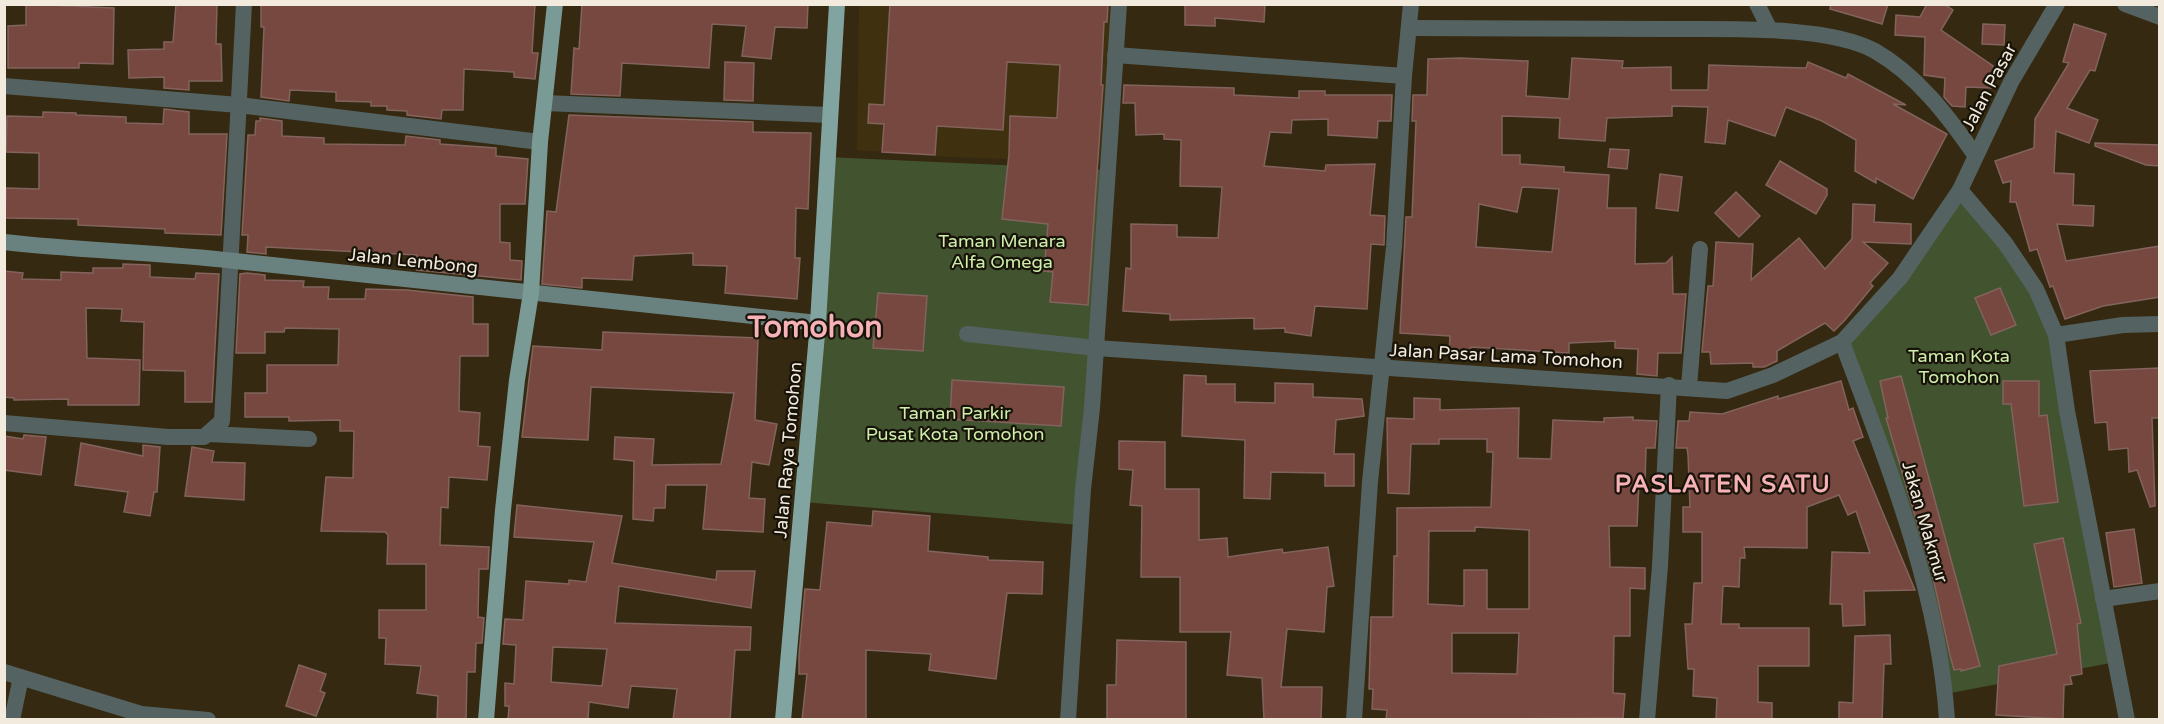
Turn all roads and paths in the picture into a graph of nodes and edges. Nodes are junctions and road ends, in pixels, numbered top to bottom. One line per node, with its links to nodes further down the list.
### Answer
1 (244, 4): 16 (street)
2 (555, 4): 15 (main road)
3 (837, 4): 17 (highway, Jalan Raya Tomohon)
4 (1119, 4): 12 (street)
5 (1411, 4): 10 (street)
6 (1757, 4): 11 (street)
7 (2057, 4): 19 (street, Jalan Pasar)
8 (2125, 4): 9 (street)
9 (2160, 17)
10 (1409, 28): 11 (street); 13 (street)
11 (1770, 30): 19 (street)
12 (1115, 55): 13 (street); 30 (street)
13 (1404, 76): 31 (street)
14 (4, 86): 16 (street)
15 (545, 103): 17 (street); 18 (main road)
16 (239, 105): 18 (street); 23 (street)
17 (829, 115): 25 (highway, Jalan Raya Tomohon)
18 (540, 142): 24 (main road)
19 (1975, 155): 20 (street, Jalan Pasar)
20 (1960, 190): 28 (street); 29 (street, Jalan Pasar Lama Tomohon)
21 (4, 242): 23 (main road, Jalan Lembong)
22 (1700, 249): 33 (street)
23 (233, 260): 24 (main road, Jalan Lembong); 35 (street)
24 (531, 293): 25 (main road, Jalan Lembong); 44 (main road)
25 (818, 323): 45 (highway, Jalan Raya Tomohon)
26 (2160, 324): 28 (street)
27 (967, 334): 30 (street, Jalan Pasar Lama Tomohon)
28 (2056, 335): 38 (street)
29 (1842, 342): 33 (street, Jalan Pasar Lama Tomohon); 49 (street, Jakan Makmur)
30 (1096, 348): 31 (street, Jalan Pasar Lama Tomohon); 46 (street)
31 (1382, 368): 32 (street, Jalan Pasar Lama Tomohon); 47 (street)
32 (1669, 385): 33 (street, Jalan Pasar Lama Tomohon); 48 (street)
33 (1689, 387)
34 (4, 423): 35 (street)
35 (209, 434): 36 (street)
36 (309, 439)
37 (2160, 591): 38 (street)
38 (2103, 599): 50 (street)
39 (4, 672): 40 (street)
40 (21, 677): 41 (street); 42 (street)
41 (140, 717): 43 (street)
42 (12, 720)
43 (208, 720)
44 (486, 720)
45 (783, 720)
46 (1068, 720)
47 (1354, 720)
48 (1647, 720)
49 (1947, 720)
50 (2127, 720)

